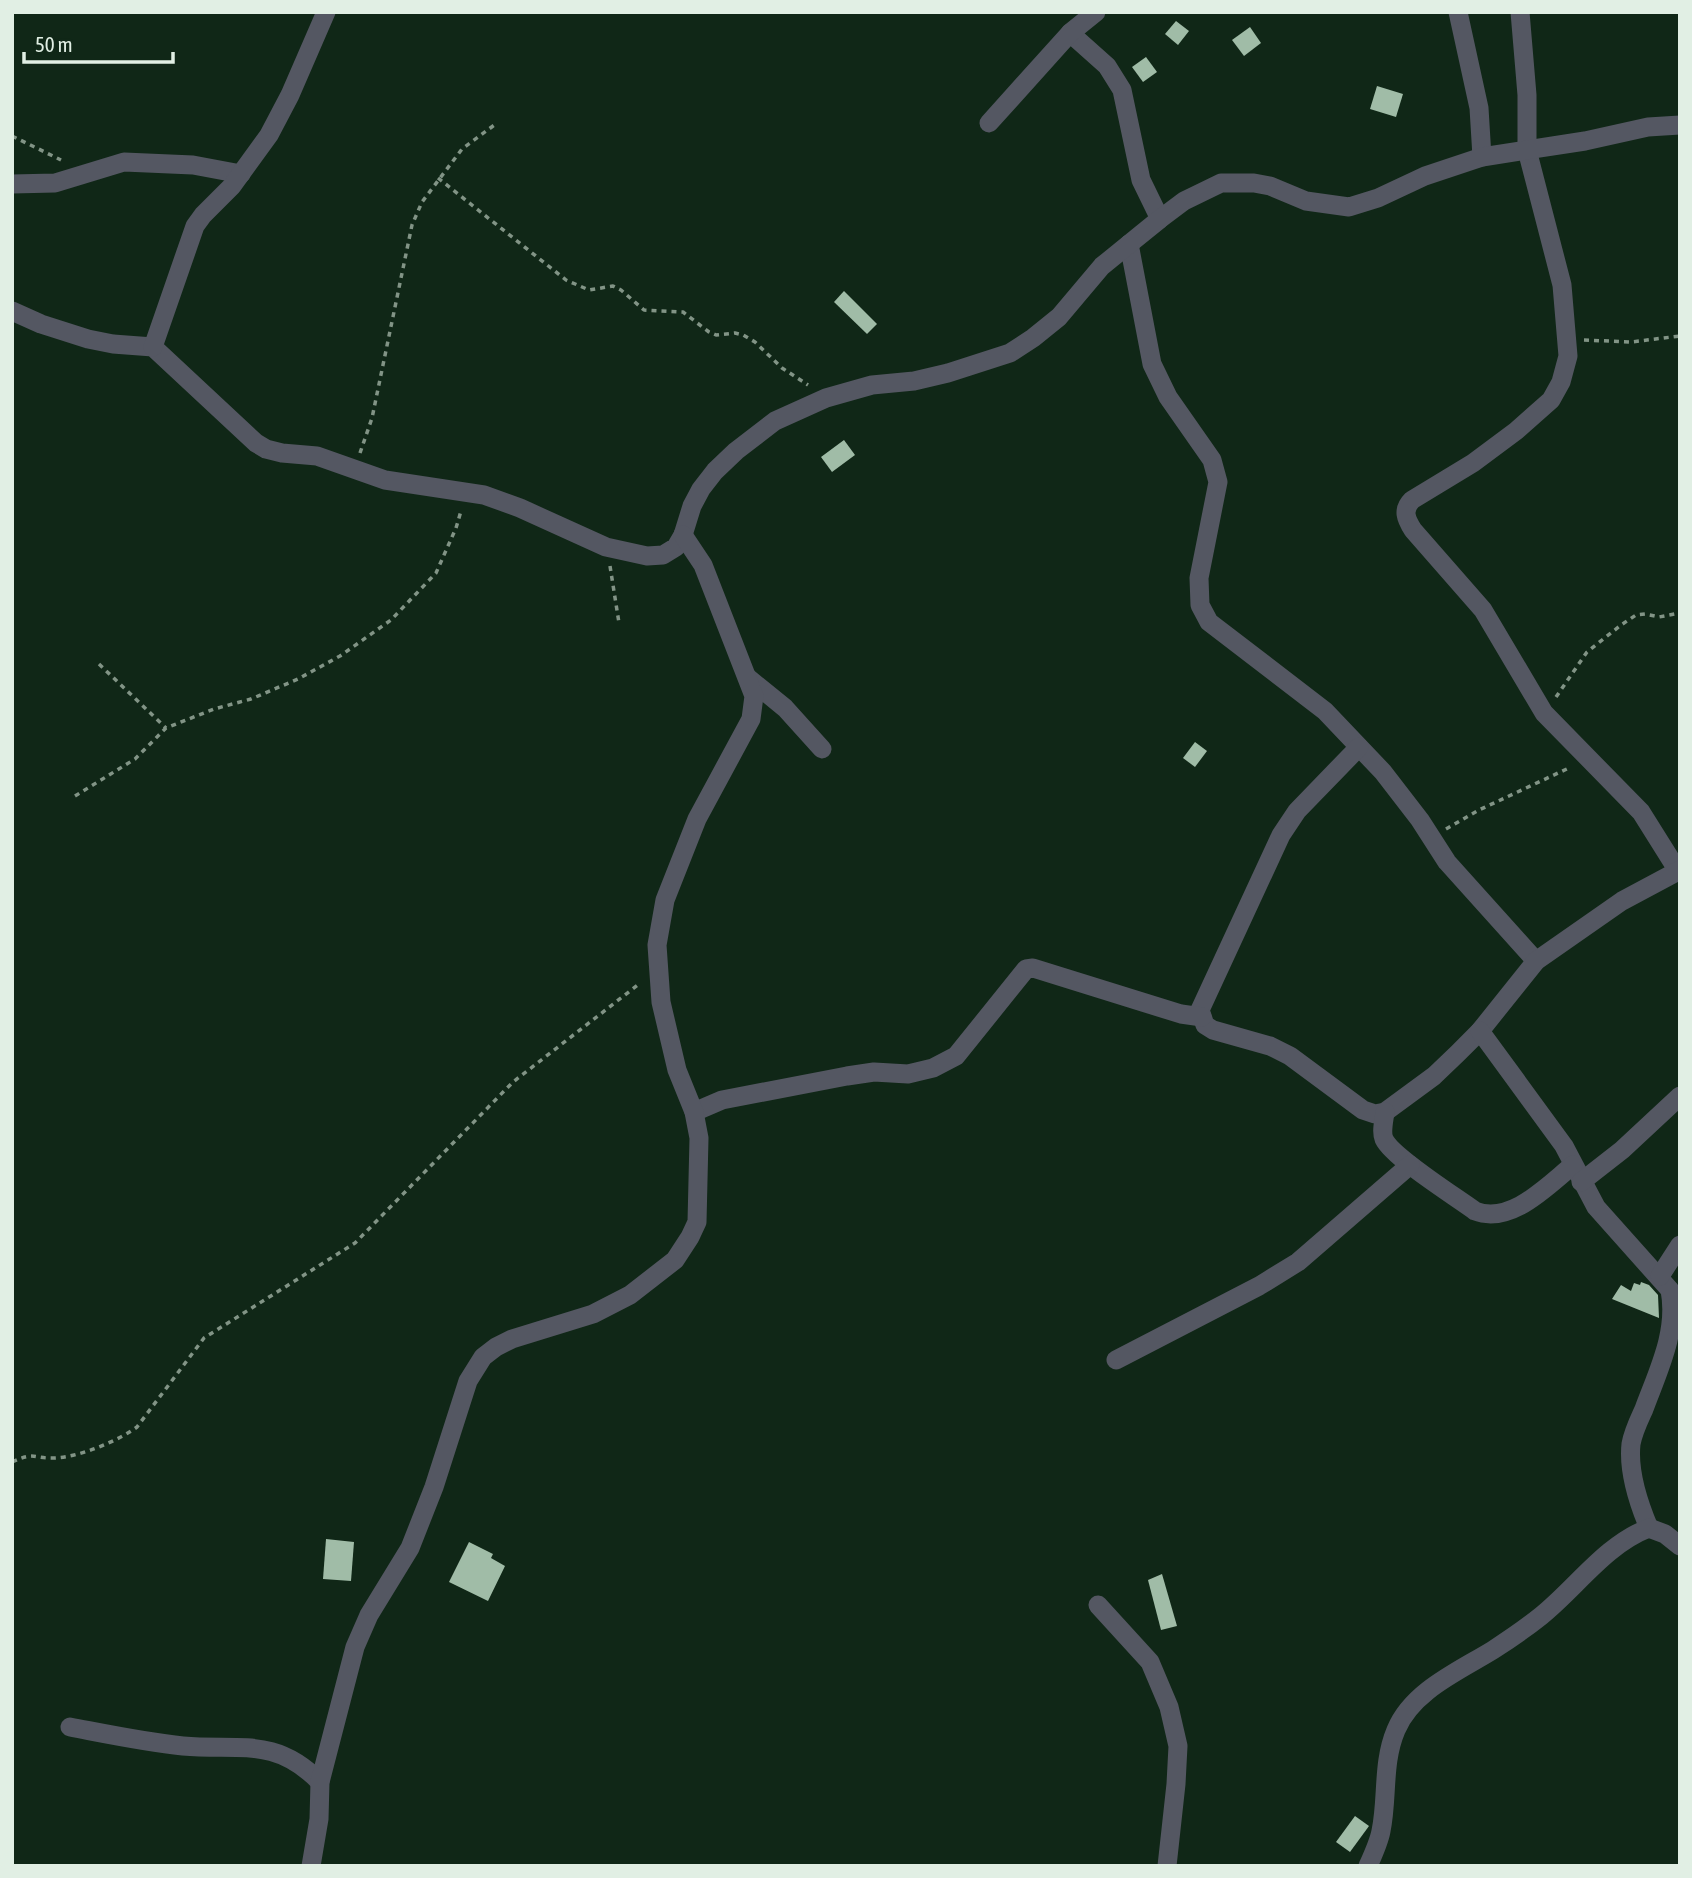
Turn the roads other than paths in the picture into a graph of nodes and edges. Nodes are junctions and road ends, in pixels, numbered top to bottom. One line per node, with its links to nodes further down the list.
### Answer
1 (326, 12): 10 (street)
2 (1096, 12): 5 (street)
3 (1458, 12): 9 (street)
4 (1520, 12): 8 (street)
5 (1070, 33): 6 (street); 12 (street)
6 (989, 122)
7 (1680, 125): 8 (street)
8 (1527, 150): 9 (street); 20 (street)
9 (1482, 157): 12 (street)
10 (241, 174): 11 (street); 15 (street)
11 (12, 184)
12 (1160, 219): 13 (street)
13 (1129, 244): 16 (street); 18 (street)
14 (12, 311): 15 (street)
15 (153, 347): 16 (street)
16 (683, 535): 17 (street)
17 (748, 678): 19 (street); 25 (street)
18 (1359, 747): 21 (street); 22 (street)
19 (822, 749)
20 (1679, 871): 21 (street)
21 (1536, 961): 23 (street)
22 (1202, 1017): 25 (street); 26 (street)
23 (1480, 1031): 26 (street); 28 (street)
24 (1680, 1096): 28 (street)
25 (694, 1112): 36 (street)
26 (1385, 1112): 27 (street)
27 (1410, 1165): 28 (street); 31 (street)
28 (1577, 1173): 30 (street)
29 (1680, 1245): 30 (street)
30 (1660, 1276): 32 (street)
31 (1116, 1360)
32 (1649, 1528): 33 (street); 39 (street)
33 (1680, 1546)
34 (1098, 1605): 38 (street)
35 (70, 1727): 36 (street)
36 (320, 1782): 37 (street)
37 (311, 1866)
38 (1167, 1866)
39 (1368, 1866)

